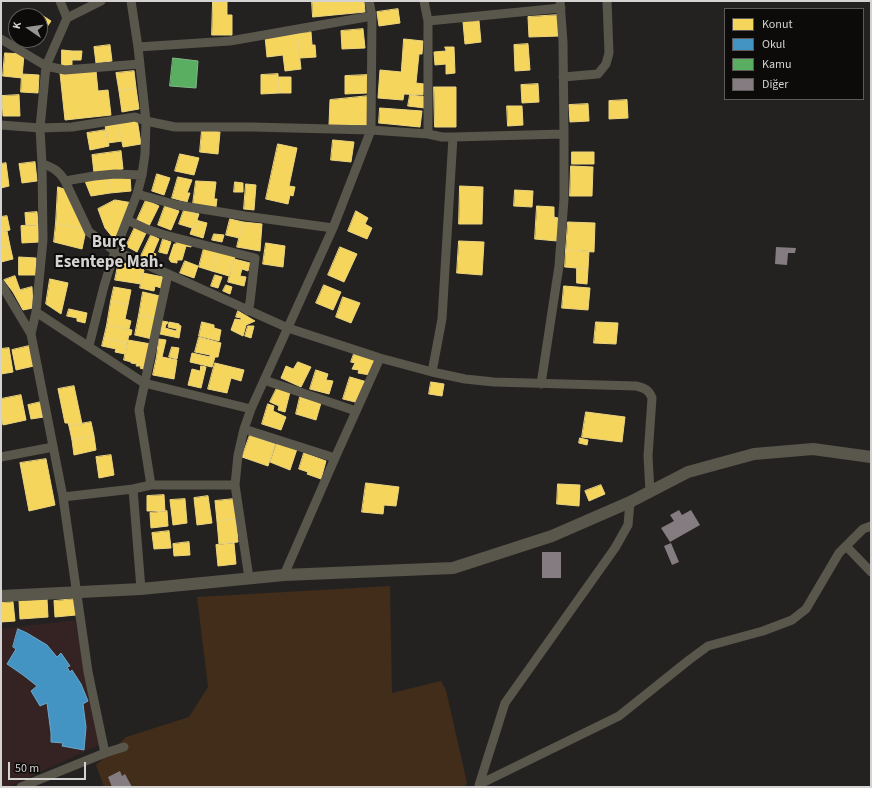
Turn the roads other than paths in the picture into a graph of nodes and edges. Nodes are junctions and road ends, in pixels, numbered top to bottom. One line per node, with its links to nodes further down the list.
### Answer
1 (60, 1): 9 (street)
2 (102, 1): 9 (street)
3 (131, 1): 12 (street)
4 (369, 1): 8 (street)
5 (424, 1): 10 (street)
6 (607, 1): 15 (street)
7 (560, 4): 10 (street); 15 (street)
8 (372, 16): 12 (street); 19 (street)
9 (67, 18): 14 (street)
10 (428, 21): 20 (street)
11 (1, 38): 14 (street)
12 (138, 47): 13 (street)
13 (140, 64): 14 (street); 16 (street)
14 (46, 66): 18 (street)
15 (563, 77): 21 (street)
16 (146, 121): 18 (street); 19 (street); 24 (street)
17 (1, 125): 18 (street)
18 (40, 128): 23 (street)
19 (371, 130): 20 (street); 28 (street)
20 (428, 134): 22 (street)
21 (564, 134): 22 (street); 41 (street)
22 (453, 138): 38 (street)
23 (42, 164): 25 (street); 33 (street)
24 (142, 175): 25 (street); 26 (street)
25 (65, 181): 29 (street)
26 (137, 194): 27 (street); 28 (street)
27 (127, 220): 29 (street); 32 (street)
28 (333, 228): 34 (street)
29 (115, 251): 30 (street); 36 (street)
30 (168, 274): 32 (street); 40 (street)
31 (1, 284): 35 (street)
32 (248, 311): 34 (street)
33 (36, 312): 35 (street); 36 (street)
34 (288, 328): 37 (street); 39 (street)
35 (31, 334): 45 (street)
36 (89, 346): 40 (street)
37 (380, 358): 38 (street); 43 (street)
38 (432, 372): 41 (street)
39 (264, 380): 42 (street); 43 (street)
40 (144, 382): 42 (street); 49 (street)
41 (541, 384): 52 (street)
42 (251, 409): 44 (street)
43 (356, 411): 48 (street)
44 (244, 429): 48 (street); 50 (street)
45 (53, 447): 47 (street); 53 (street)
46 (871, 457): 52 (street)
47 (1, 458)
48 (335, 458): 58 (street)
49 (151, 485): 50 (street); 51 (street)
50 (236, 485): 59 (street)
51 (133, 488): 53 (street); 60 (street)
52 (650, 492): 54 (street)
53 (63, 497): 61 (street)
54 (630, 502): 58 (street); 65 (street)
55 (871, 526): 56 (street)
56 (846, 546): 57 (street); 65 (street)
57 (871, 572)
58 (284, 575): 59 (street)
59 (248, 578): 60 (street)
60 (141, 589): 61 (street)
61 (76, 592): 62 (street); 64 (street)
62 (1, 596)
63 (124, 747): 64 (street)
64 (105, 753): 66 (street)
65 (480, 786)
66 (23, 787)

